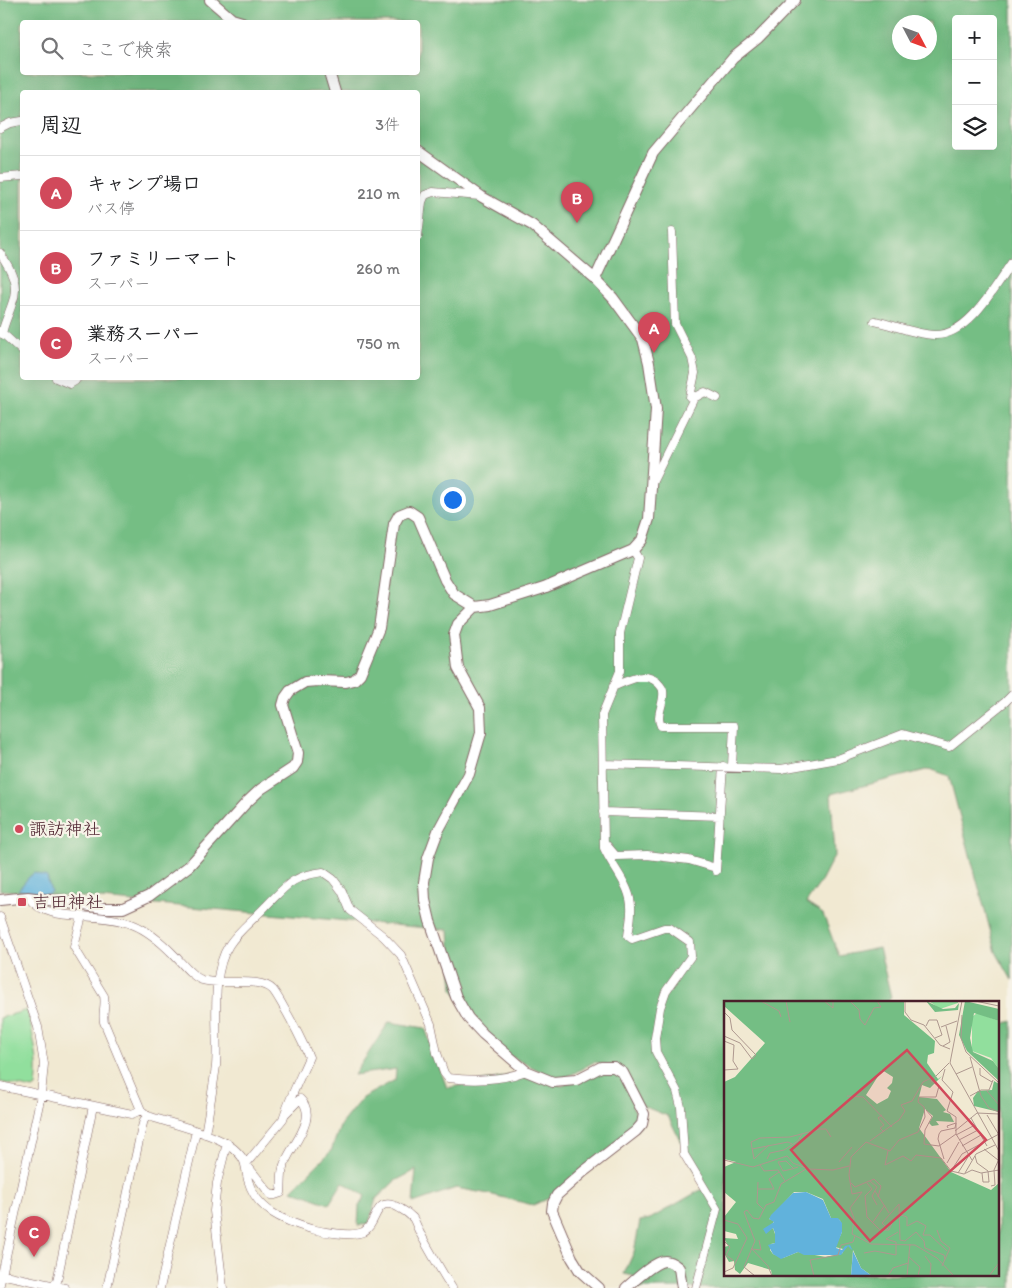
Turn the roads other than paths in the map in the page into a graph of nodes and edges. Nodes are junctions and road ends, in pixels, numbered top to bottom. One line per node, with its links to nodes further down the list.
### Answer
1 (210, 0): 3 (street)
2 (795, 0): 16 (street)
3 (235, 20)
4 (331, 75): 5 (street)
5 (334, 90)
6 (20, 121): 7 (street)
7 (0, 128)
8 (420, 152): 11 (street)
9 (20, 176): 10 (street)
10 (0, 178)
11 (482, 196): 12 (street); 16 (street)
12 (420, 219)
13 (672, 232): 22 (street)
14 (0, 253): 18 (street)
15 (1012, 262): 17 (street)
16 (595, 279): 24 (street)
17 (874, 321)
18 (1, 333): 19 (street)
19 (20, 349)
20 (61, 380): 21 (street)
21 (76, 380)
22 (694, 398): 23 (street); 24 (street)
23 (717, 398)
24 (652, 481): 25 (street)
25 (633, 550): 26 (street); 27 (street)
26 (474, 607): 35 (street); 40 (street)
27 (613, 686): 29 (street); 31 (street)
28 (1012, 695): 31 (street)
29 (603, 764): 30 (street); 32 (street)
30 (723, 766): 31 (street); 33 (street)
31 (732, 766)
32 (603, 812): 33 (street); 34 (street)
33 (720, 816): 34 (street)
34 (604, 842): 62 (street)
35 (28, 898): 36 (street); 37 (street)
36 (0, 900)
37 (82, 916): 39 (street); 44 (street)
38 (0, 917): 42 (street)
39 (218, 983): 40 (street); 45 (street); 48 (street)
40 (526, 1071): 59 (street)
41 (0, 1086): 42 (street)
42 (41, 1095): 43 (street); 51 (street)
43 (94, 1106): 44 (street); 53 (street)
44 (141, 1110): 46 (street)
45 (285, 1114): 50 (street); 50 (street)
46 (148, 1116): 47 (street); 55 (street)
47 (196, 1132): 48 (street); 56 (street)
48 (205, 1134): 49 (street)
49 (227, 1143): 50 (street); 57 (street)
50 (246, 1164): 58 (street)
51 (1, 1274): 52 (street); 53 (street)
52 (0, 1284)
53 (56, 1286): 54 (street)
54 (65, 1288)
55 (107, 1288)
56 (160, 1288)
57 (223, 1288)
58 (452, 1288)
59 (599, 1288)
60 (626, 1288): 61 (street)
61 (682, 1288)
62 (696, 1288)

